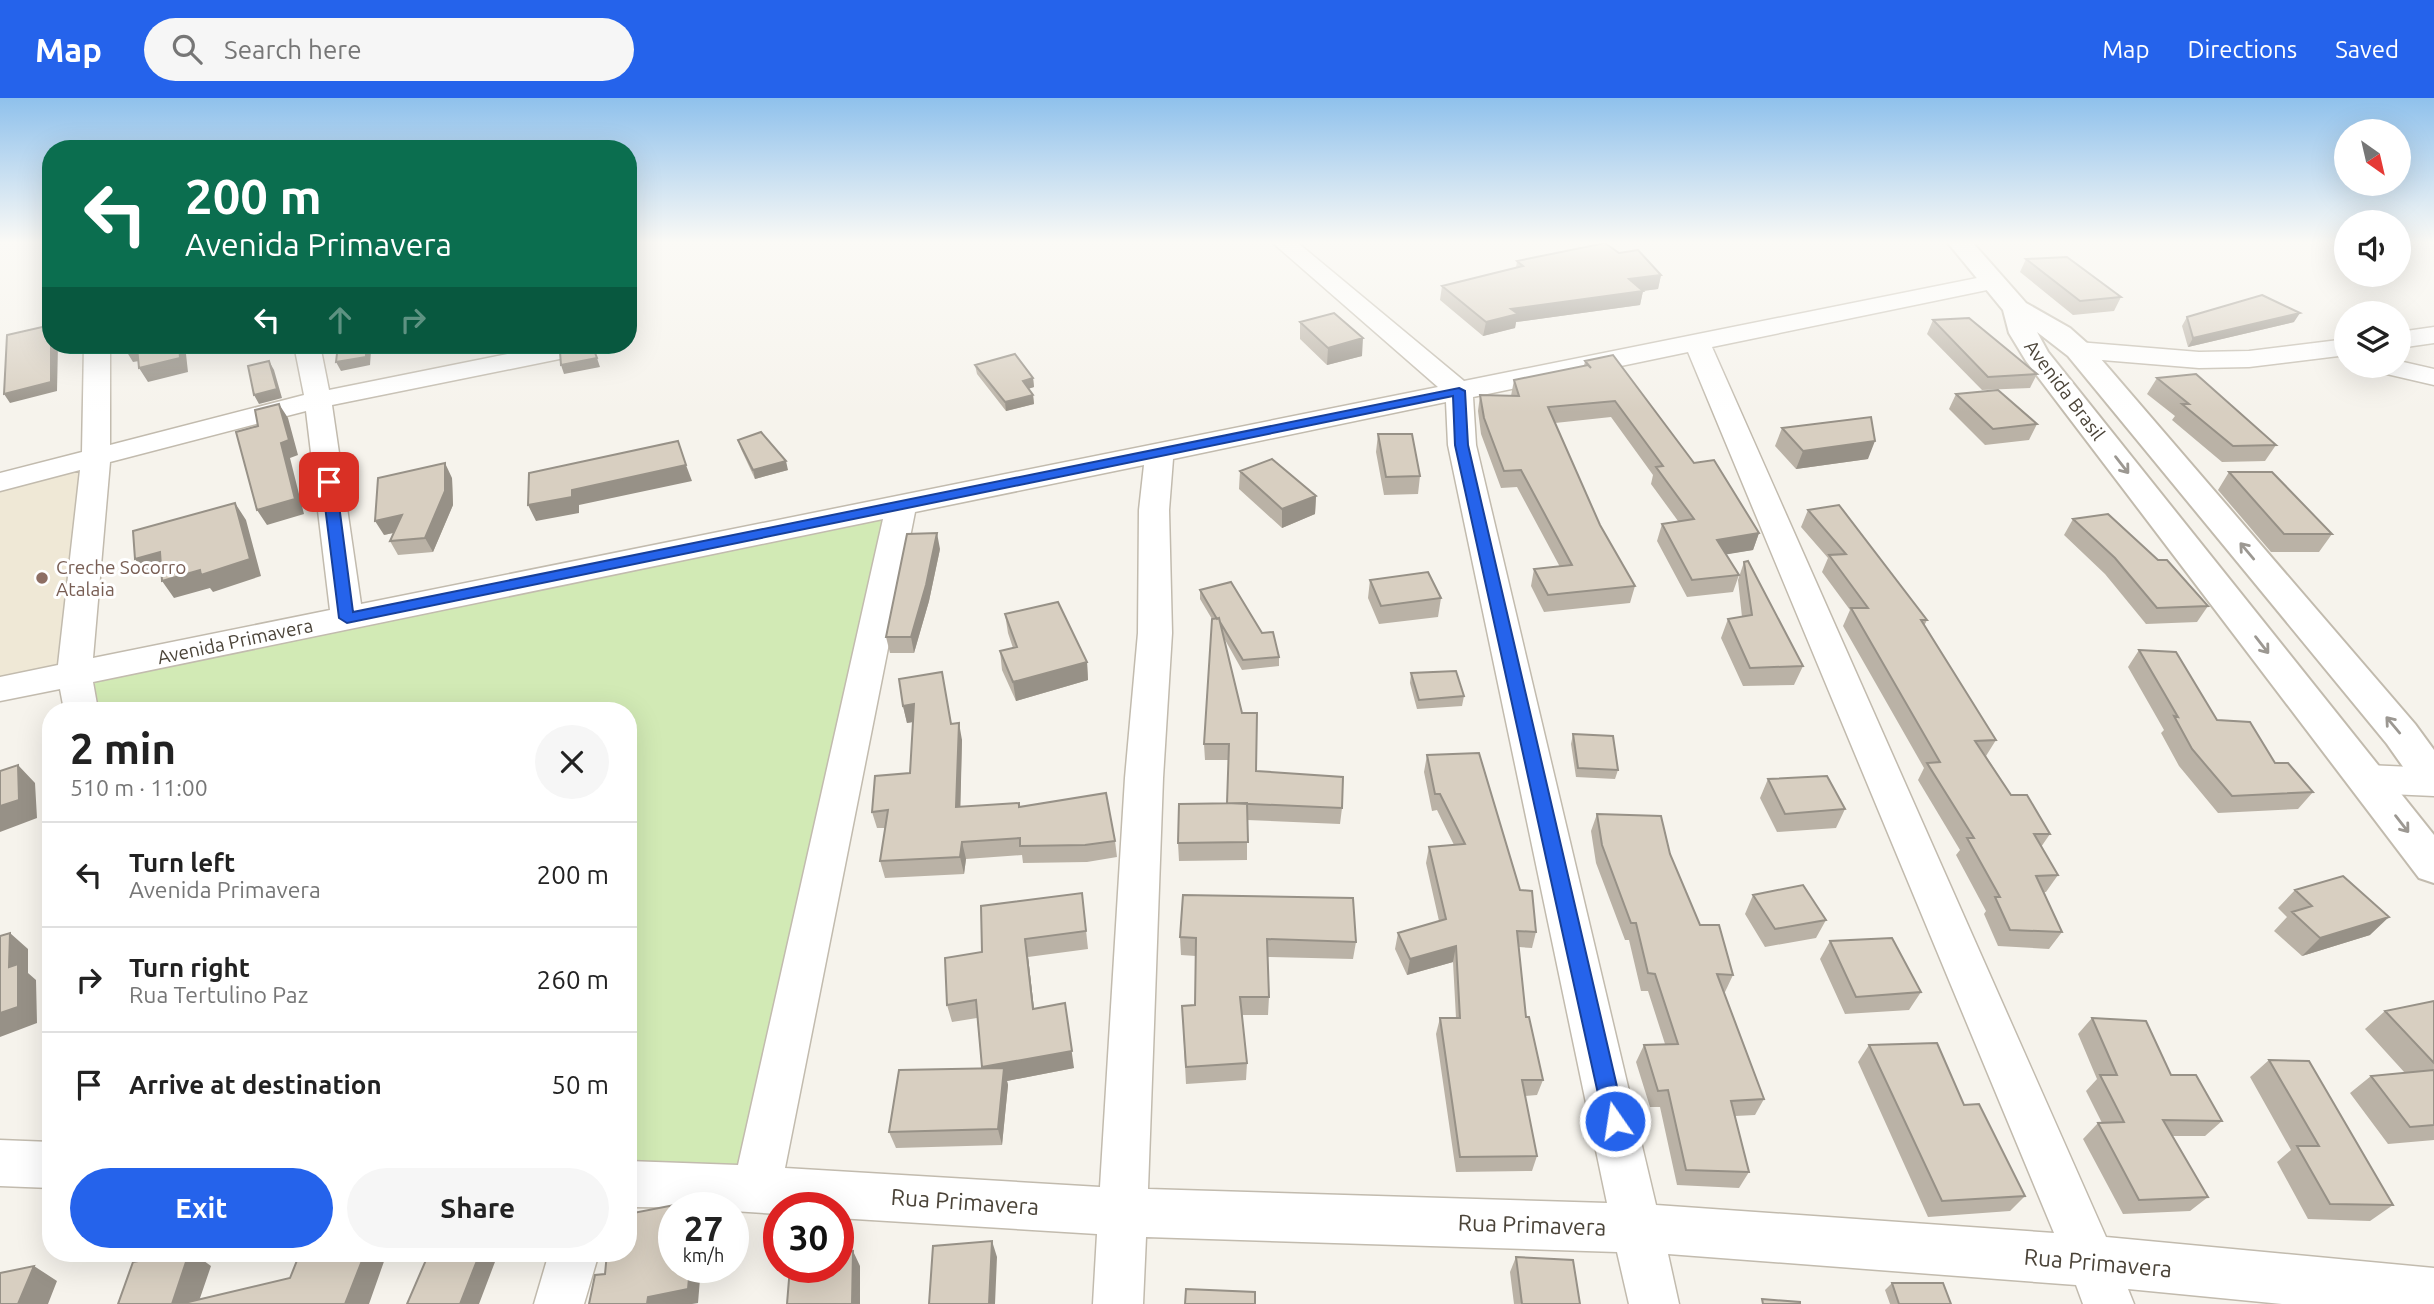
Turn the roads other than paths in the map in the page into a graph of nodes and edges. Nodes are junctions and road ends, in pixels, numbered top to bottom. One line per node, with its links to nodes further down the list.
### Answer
1 (1351, 299): 15 (street)
2 (1907, 299): 7 (street, Avenida Primavera)
3 (2007, 299): 4 (street)
4 (2016, 309): 9 (street, Avenida Brasil); 25 (street, Avenida Brasil, one-way to 25)
5 (2434, 335): 6 (street)
6 (2411, 338)
7 (1698, 342): 15 (street, Avenida Primavera); 35 (street)
8 (2334, 349): 9 (street)
9 (2078, 351): 26 (street, Avenida Brasil, one-way to 9)
10 (97, 354): 18 (street)
11 (309, 354): 16 (street)
12 (545, 354): 16 (street)
13 (2411, 372): 14 (street)
14 (2434, 377)
15 (1459, 391): 17 (street, Avenida Primavera); 33 (street)
16 (318, 400): 18 (street); 21 (street)
17 (1159, 452): 20 (street, Avenida Primavera); 32 (street)
18 (96, 458): 19 (street); 22 (street)
19 (0, 482)
20 (901, 505): 21 (street, Avenida Primavera); 31 (street)
21 (347, 618): 22 (street, Avenida Primavera)
22 (74, 674): 23 (street, Avenida Primavera); 24 (street)
23 (0, 689)
24 (79, 702)
25 (2367, 779): 26 (street); 27 (street, Avenida Brasil, one-way to 27)
26 (2434, 781)
27 (2434, 866)
28 (0, 1163): 29 (street)
29 (42, 1165)
30 (637, 1184): 31 (street, Rua Primavera)
31 (757, 1189): 32 (street, Rua Primavera)
32 (1120, 1212): 33 (street, Rua Primavera); 38 (street)
33 (1639, 1228): 35 (street, Rua Primavera); 39 (street)
34 (571, 1262): 37 (street)
35 (2100, 1283): 36 (street, Rua Primavera)
36 (2434, 1293)
37 (559, 1304)
38 (1118, 1304)
39 (1654, 1304)

